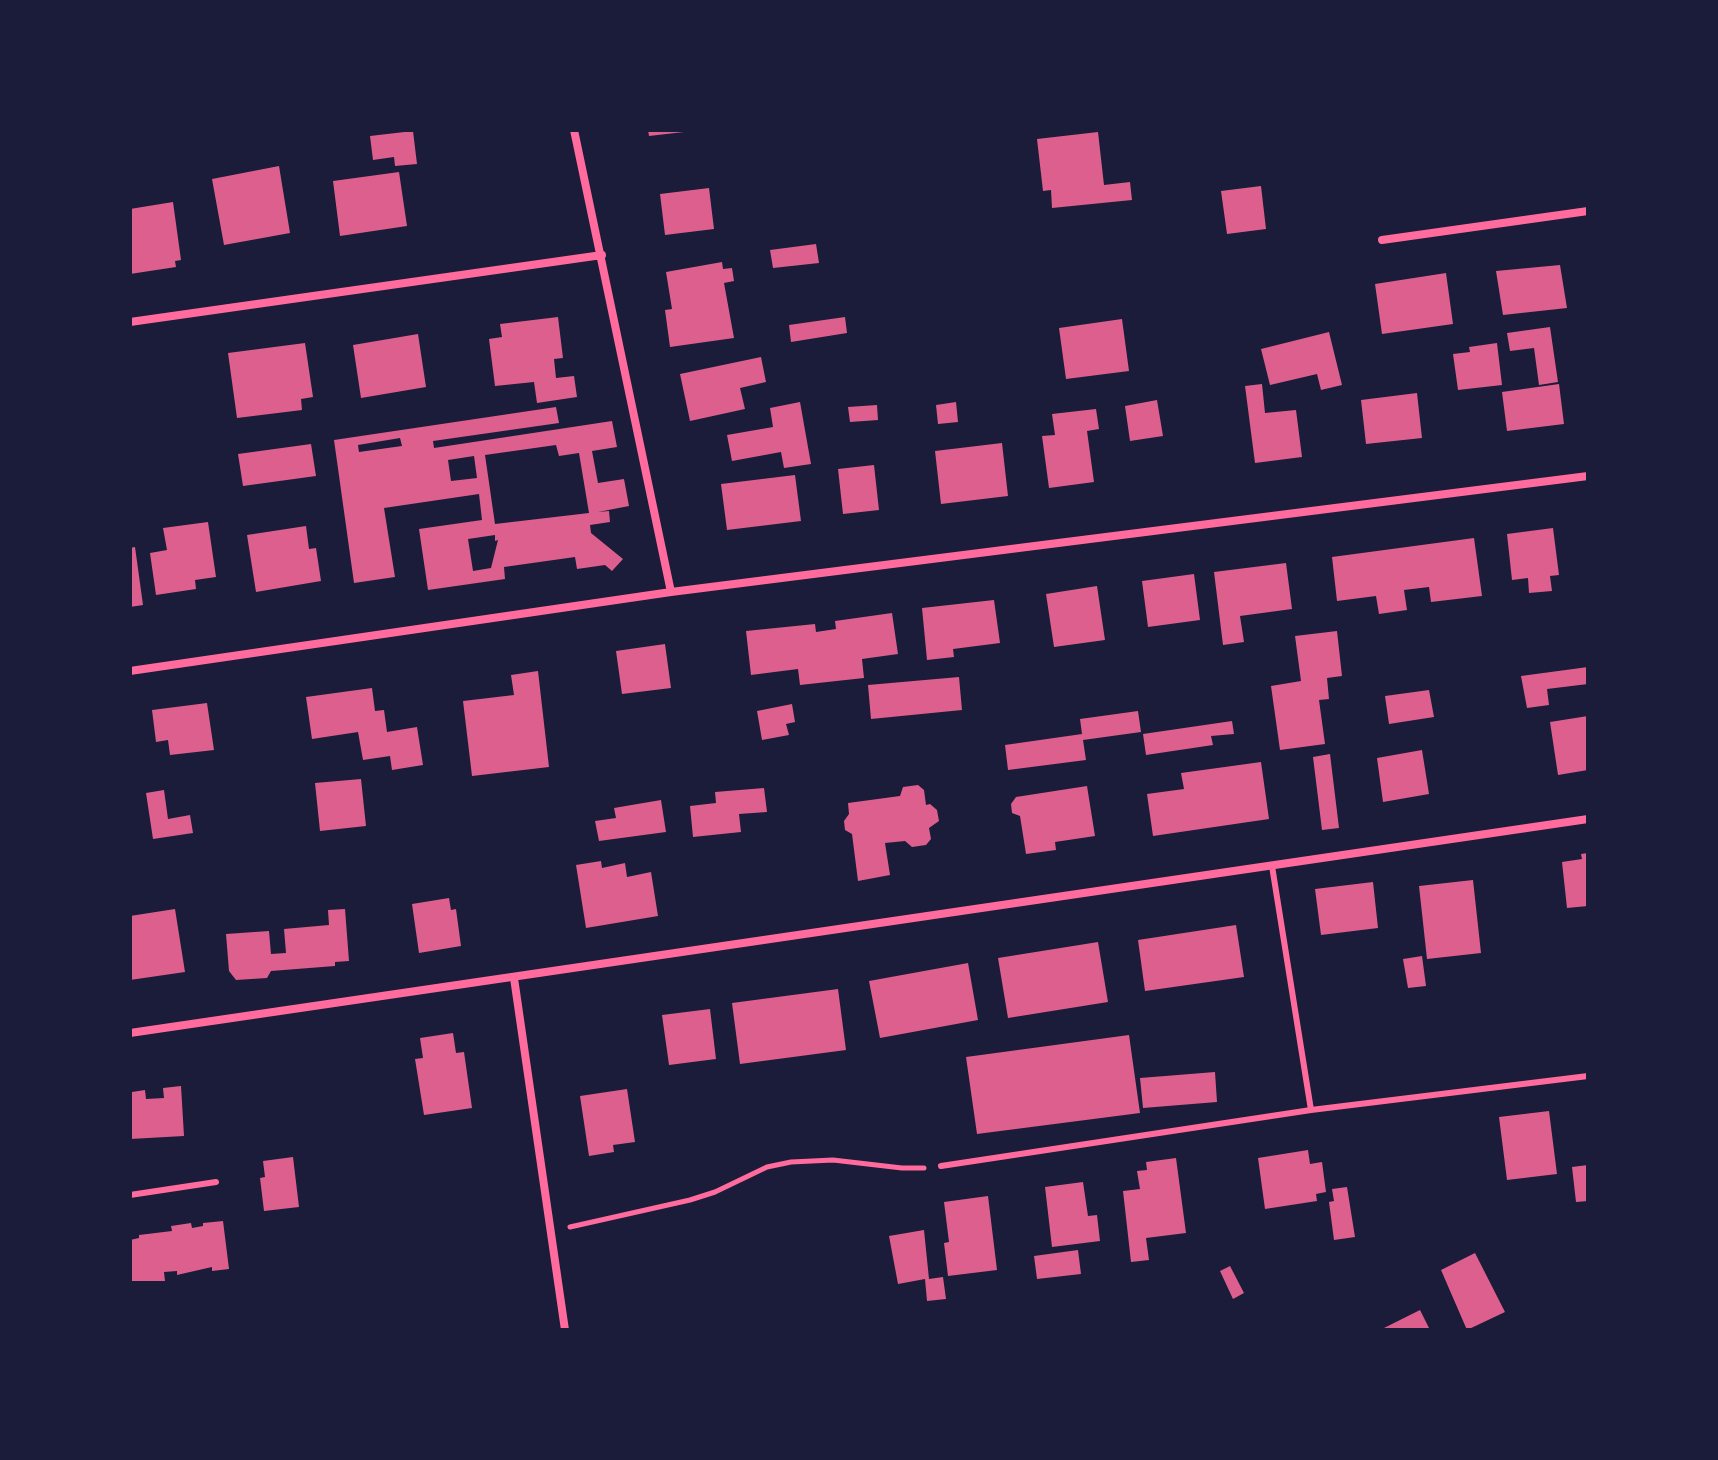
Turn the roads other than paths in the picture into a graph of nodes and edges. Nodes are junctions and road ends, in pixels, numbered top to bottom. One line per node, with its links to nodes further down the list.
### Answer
1 (574, 130): 4 (street)
2 (1588, 211): 3 (street)
3 (1382, 240)
4 (602, 255): 5 (street); 7 (street)
5 (130, 322)
6 (1588, 476): 7 (street)
7 (671, 592): 8 (street)
8 (130, 671)
9 (1588, 819): 10 (street)
10 (1272, 866): 11 (street); 14 (lane)
11 (514, 978): 12 (street); 18 (street)
12 (130, 1033)
13 (1588, 1076): 14 (lane)
14 (1311, 1110): 15 (lane)
15 (941, 1166)
16 (216, 1182): 17 (lane)
17 (130, 1195)
18 (565, 1330)

